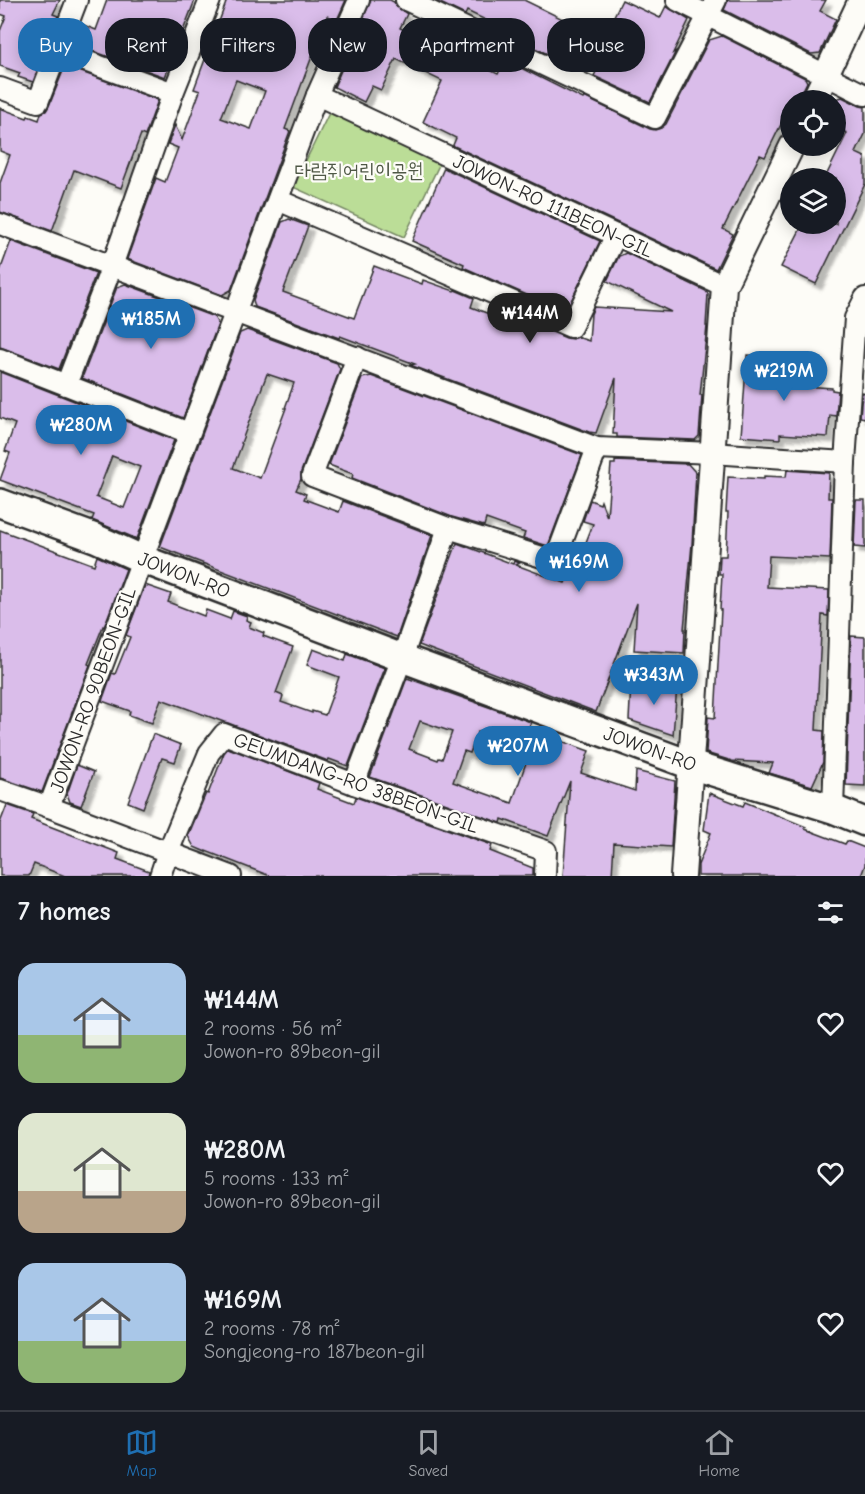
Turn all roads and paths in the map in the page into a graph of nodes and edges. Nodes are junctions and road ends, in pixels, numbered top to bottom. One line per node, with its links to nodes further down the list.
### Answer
1 (76, 0): 8 (street)
2 (210, 0): 14 (street)
3 (359, 0): 15 (street, JOWON-RO 90BEON-GIL)
4 (406, 0): 7 (street)
5 (677, 0): 7 (street)
6 (861, 0): 11 (street)
7 (712, 7): 11 (street)
8 (70, 18)
9 (93, 64): 14 (street)
10 (50, 72): 12 (street)
11 (826, 76): 13 (street); 16 (street)
12 (0, 88)
13 (819, 90)
14 (173, 93): 21 (street)
15 (317, 95): 18 (street, JOWON-RO 90BEON-GIL); 20 (street, JOWON-RO 111BEON-GIL)
16 (865, 95)
17 (787, 156): 22 (street)
18 (278, 200): 20 (street); 24 (street, JOWON-RO 90BEON-GIL)
19 (0, 224): 21 (street)
20 (616, 235): 22 (street, JOWON-RO 111BEON-GIL)
21 (112, 266): 24 (street); 28 (street)
22 (724, 286): 31 (street)
23 (865, 298): 27 (street)
24 (235, 311): 25 (street); 29 (street, JOWON-RO 90BEON-GIL)
25 (357, 357): 30 (street); 34 (street)
26 (0, 359): 28 (street)
27 (858, 369): 32 (street)
28 (66, 385): 29 (street)
29 (189, 433): 35 (street, JOWON-RO 90BEON-GIL)
30 (597, 448): 31 (street); 34 (street)
31 (712, 453): 32 (street); 37 (street)
32 (844, 462): 41 (street)
33 (0, 503): 35 (main road, JOWON-RO)
34 (448, 528): 36 (street)
35 (142, 559): 36 (main road, JOWON-RO); 40 (street, JOWON-RO 90BEON-GIL)
36 (402, 658): 37 (main road, JOWON-RO); 38 (street)
37 (691, 765): 41 (main road, JOWON-RO); 47 (street)
38 (354, 784): 43 (street, GEUMDANG-RO 38BEON-GIL); 46 (street, GEUMDANG-RO 38BEON-GIL)
39 (0, 790): 40 (street, JOWON-RO 90BEON-GIL)
40 (49, 807): 43 (street)
41 (833, 809): 42 (main road, JOWON-RO)
42 (865, 822)
43 (168, 852): 44 (street, GEUMDANG-RO 38BEON-GIL); 45 (street)
44 (160, 876)
45 (231, 876)
46 (545, 876)
47 (683, 876)

